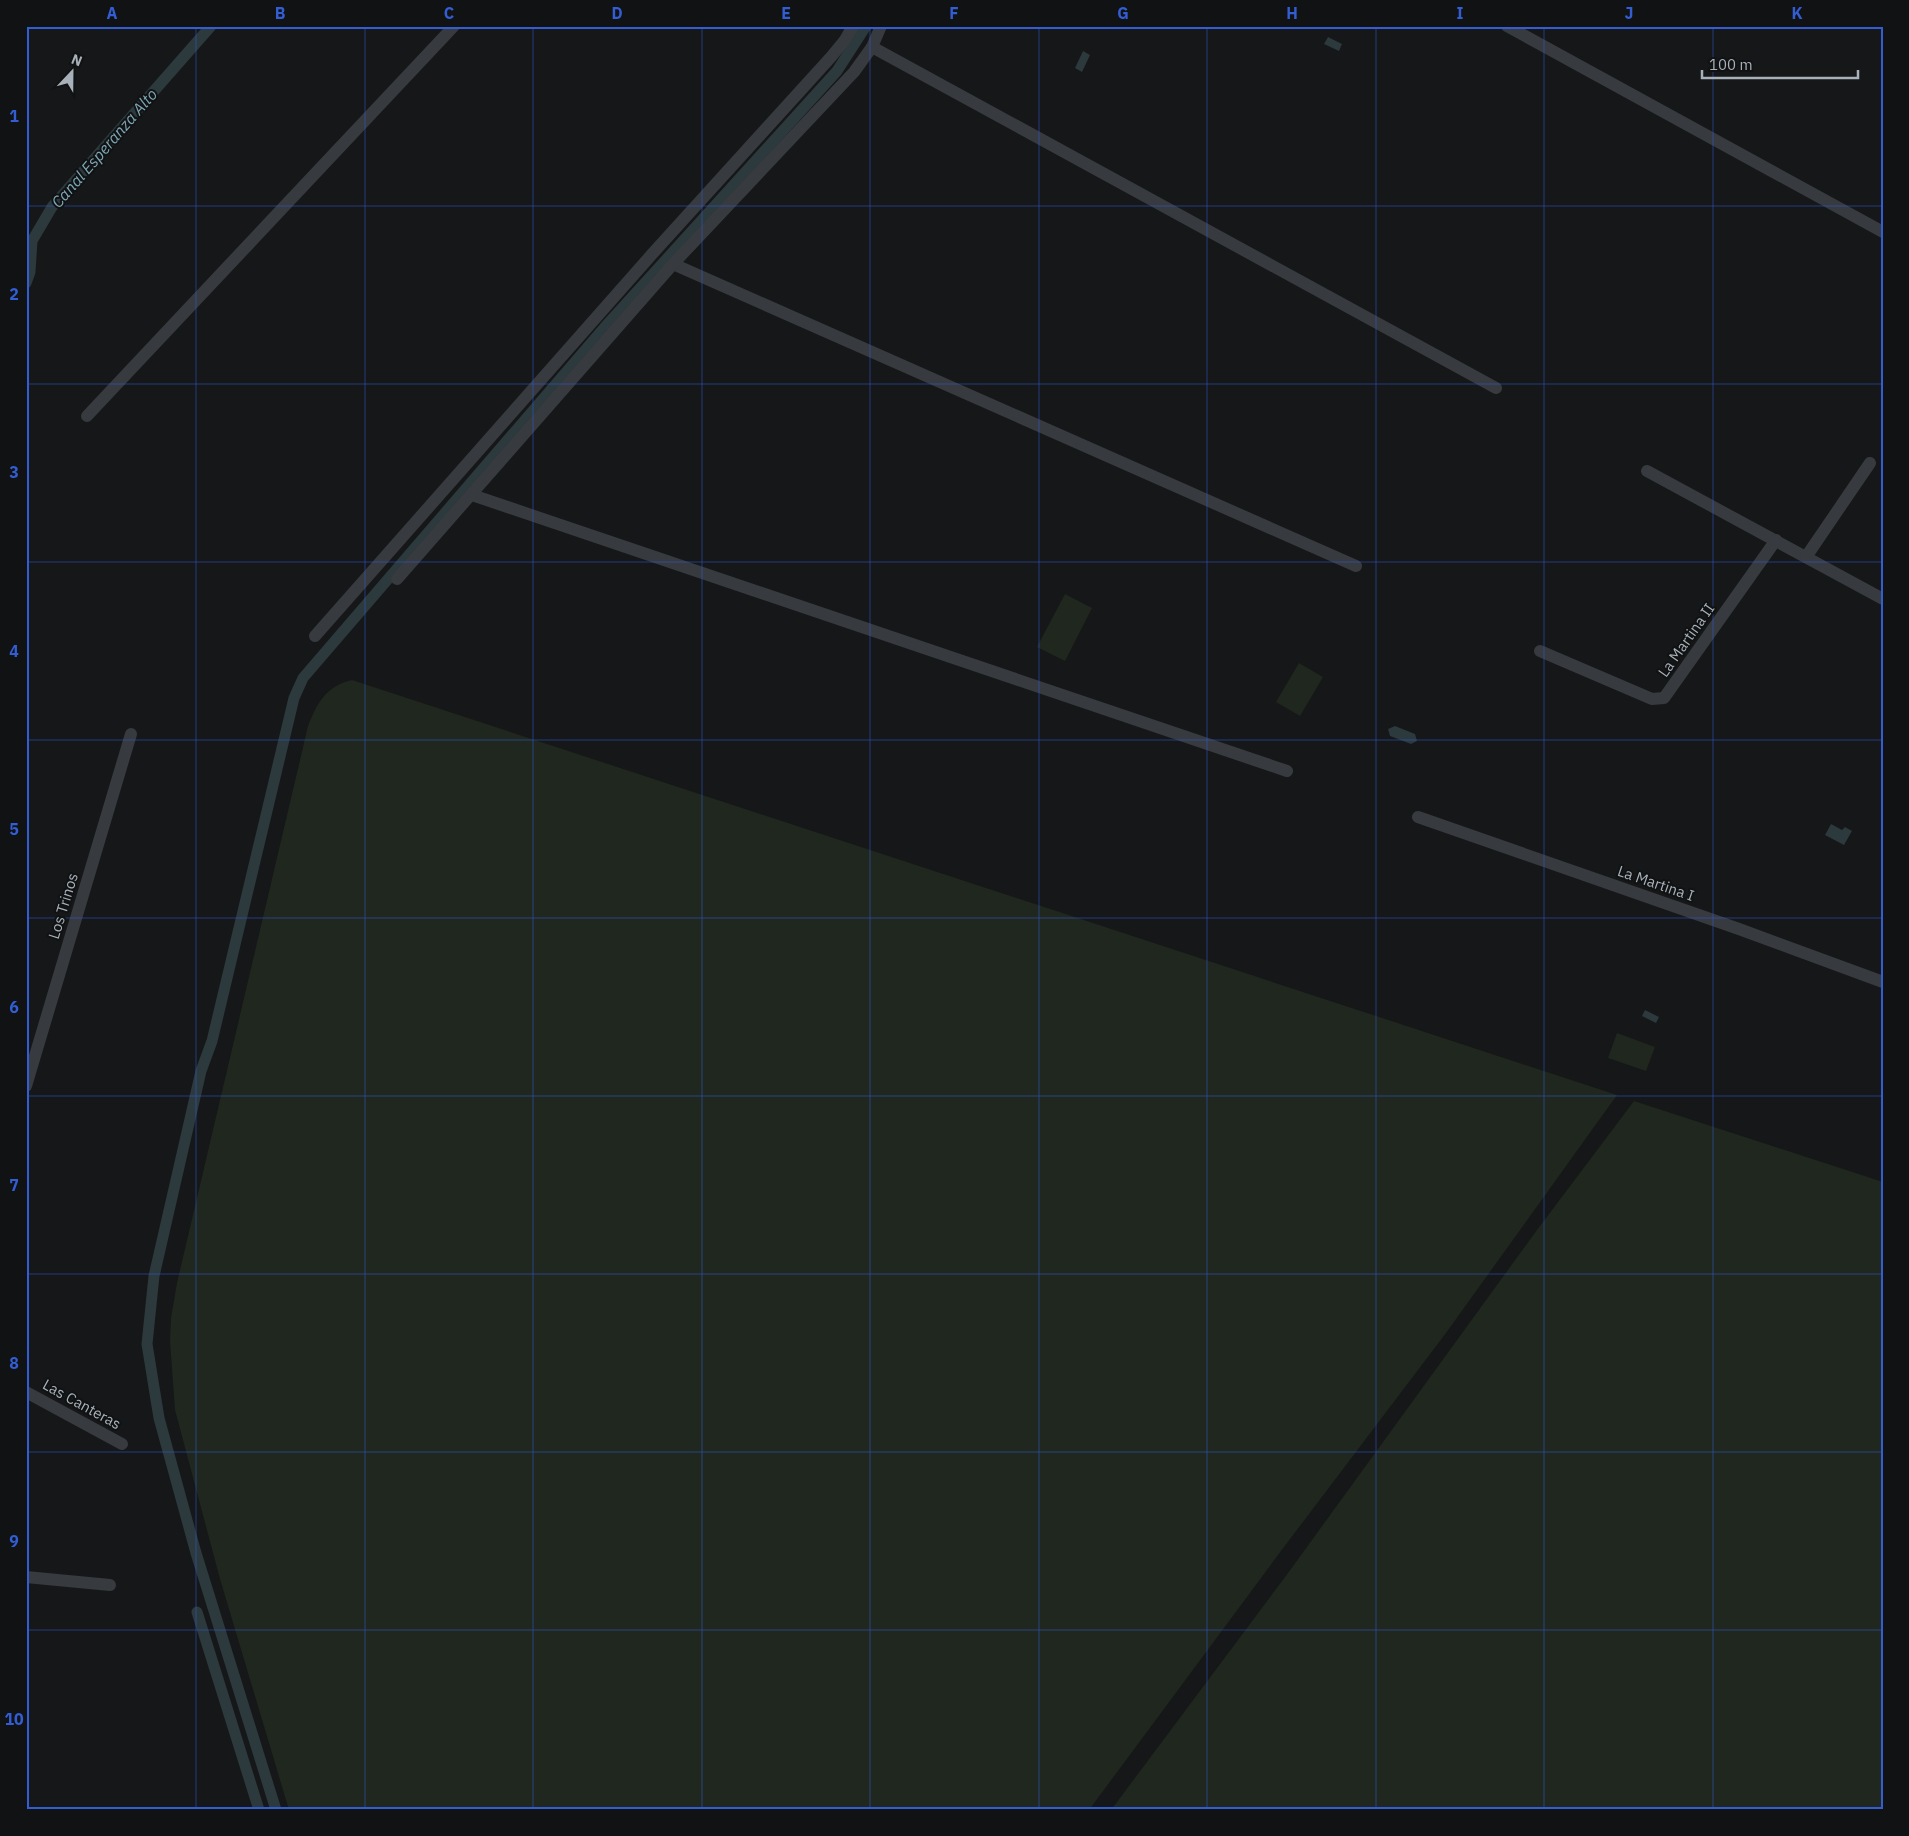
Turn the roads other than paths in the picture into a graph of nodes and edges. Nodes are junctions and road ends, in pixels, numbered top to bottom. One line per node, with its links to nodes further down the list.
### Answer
1 (454, 26): 9 (street)
2 (853, 26): 18 (street)
3 (881, 26): 5 (street)
4 (1507, 26): 6 (street)
5 (872, 47): 7 (street); 8 (street)
6 (1883, 232)
7 (673, 264): 12 (street); 15 (street)
8 (1496, 388)
9 (87, 416)
10 (1870, 463): 14 (street)
11 (1647, 471): 13 (street)
12 (472, 495): 16 (street); 21 (street)
13 (1776, 540): 14 (street); 19 (street, La Martina II)
14 (1806, 557): 17 (street)
15 (1356, 566)
16 (398, 579)
17 (1883, 599)
18 (314, 636)
19 (1540, 651)
20 (131, 734): 24 (street, Los Trinos)
21 (1287, 771)
22 (1418, 818): 23 (street, La Martina I)
23 (1883, 982)
24 (26, 1086)
25 (26, 1392): 26 (street, Las Canteras)
26 (122, 1444)
27 (26, 1577): 28 (street)
28 (110, 1585)

